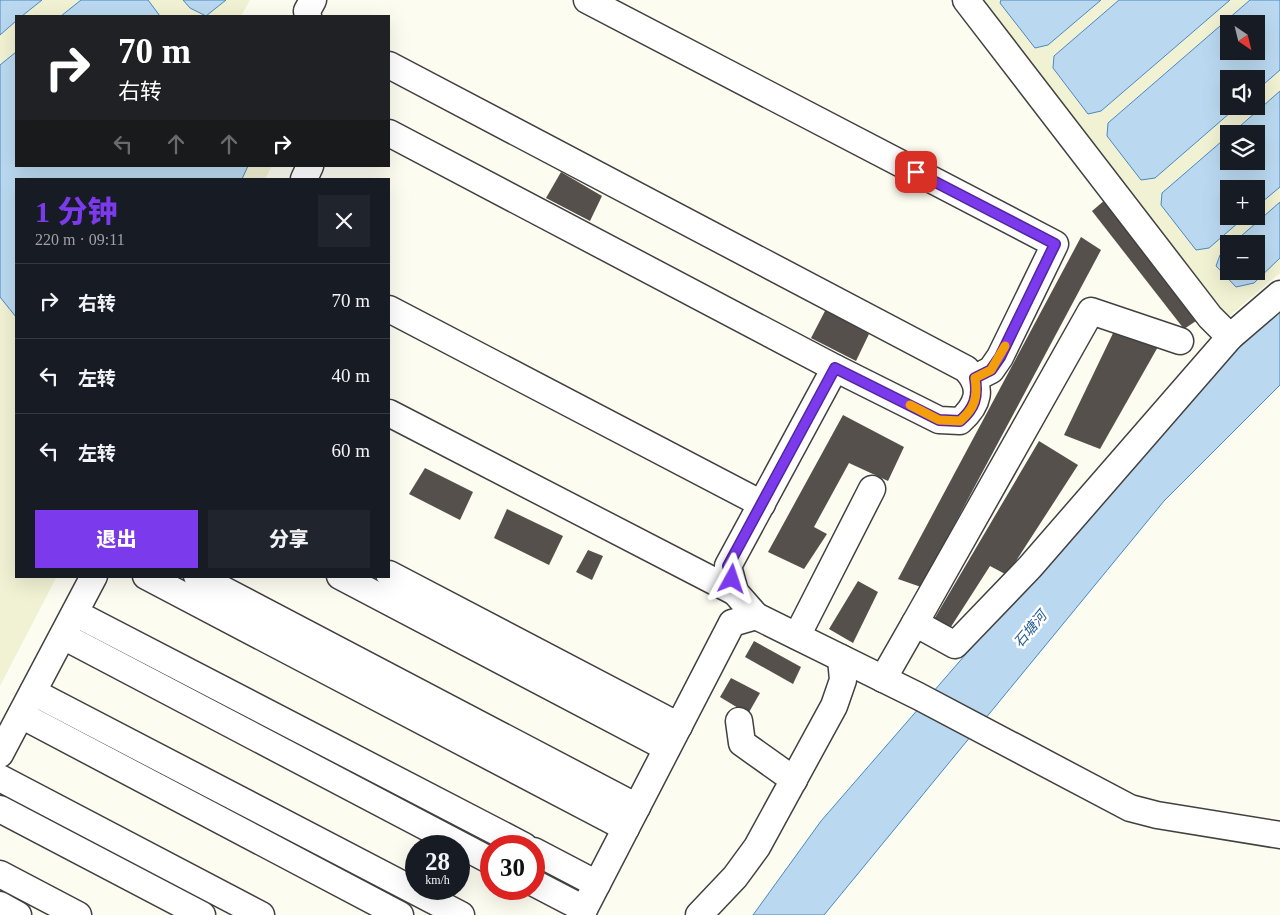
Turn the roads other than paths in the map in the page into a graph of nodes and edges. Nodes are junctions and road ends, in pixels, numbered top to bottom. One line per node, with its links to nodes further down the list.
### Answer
1 (313, 0): 4 (street)
2 (587, 0): 12 (street)
3 (966, 0): 9 (street)
4 (308, 15)
5 (390, 66): 12 (street)
6 (390, 134): 11 (street)
7 (1280, 294): 9 (street)
8 (390, 310): 15 (street)
9 (1230, 337): 24 (street)
10 (1180, 341): 24 (street)
11 (835, 368): 12 (street); 15 (street)
12 (975, 378)
13 (390, 414): 21 (street)
14 (872, 489): 26 (street)
15 (762, 504): 21 (street)
16 (390, 575): 31 (street)
17 (93, 578): 22 (street)
18 (150, 578): 36 (street)
19 (201, 578): 36 (street)
20 (344, 578): 31 (street)
21 (735, 592): 23 (street)
22 (75, 612): 25 (street); 37 (street)
23 (756, 616): 26 (street); 31 (street)
24 (915, 623): 28 (street)
25 (63, 636): 29 (street); 39 (street)
26 (797, 636): 27 (street)
27 (841, 658): 28 (street); 34 (street)
28 (884, 679): 38 (street)
29 (27, 704): 32 (street); 50 (street); 51 (street)
30 (739, 721): 34 (street)
31 (673, 737): 36 (street)
32 (0, 754)
33 (0, 778): 49 (street)
34 (794, 780): 52 (street)
35 (0, 809): 48 (street)
36 (631, 818): 42 (street)
37 (503, 835)
38 (1280, 835)
39 (480, 855)
40 (545, 857): 42 (street)
41 (0, 874): 47 (street)
42 (597, 884): 45 (street)
43 (545, 890): 45 (street)
44 (0, 905): 46 (street)
45 (582, 912)
46 (18, 915)
47 (78, 915)
48 (202, 915)
49 (261, 915)
50 (400, 915)
51 (461, 915)
52 (699, 915)

